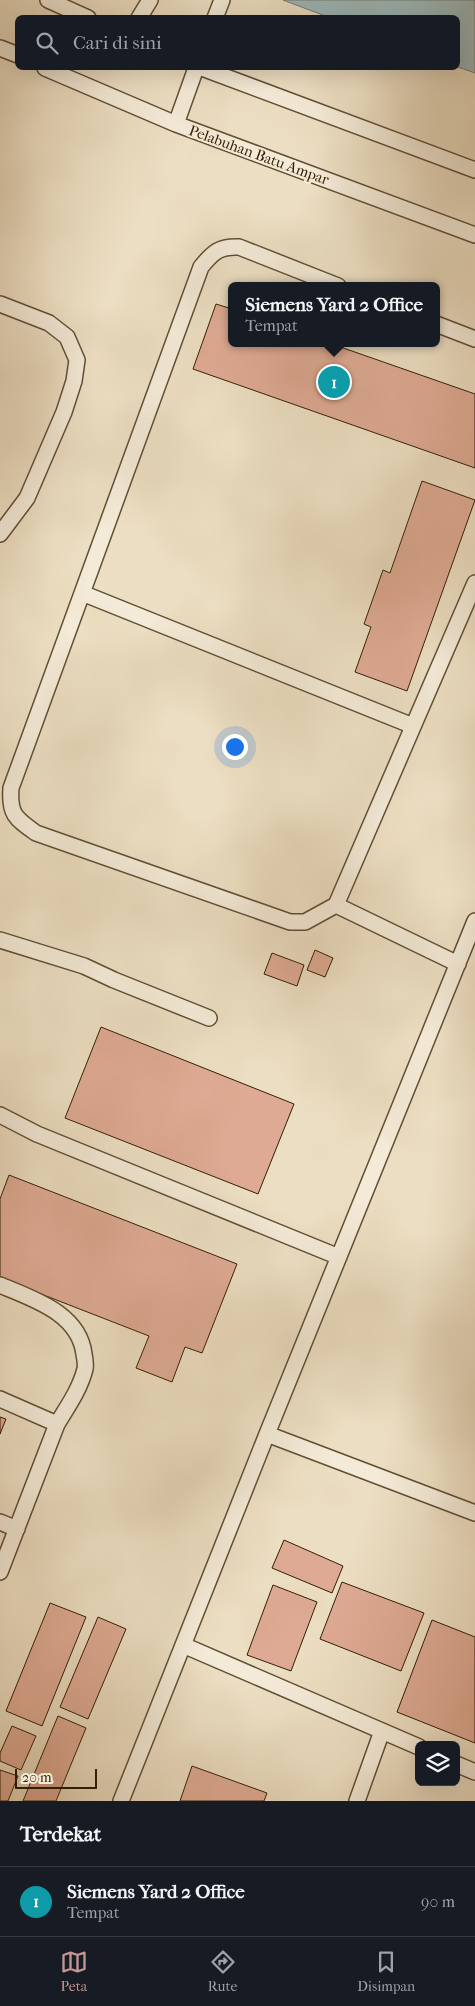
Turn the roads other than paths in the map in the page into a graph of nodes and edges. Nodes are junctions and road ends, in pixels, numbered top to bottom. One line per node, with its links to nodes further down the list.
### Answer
1 (48, 0): 4 (lane)
2 (150, 0): 5 (lane)
3 (222, 0): 6 (lane)
4 (81, 15)
5 (141, 15)
6 (216, 15)
7 (0, 48): 8 (lane)
8 (15, 54)
9 (50, 70): 12 (lane, Pelabuhan Batu Ampar)
10 (195, 70): 12 (lane)
11 (207, 70): 13 (lane)
12 (176, 124): 14 (lane, Pelabuhan Batu Ampar)
13 (475, 170)
14 (475, 235)
15 (328, 282): 21 (lane)
16 (0, 304): 19 (lane)
17 (440, 326): 18 (lane)
18 (475, 339)
19 (0, 534)
20 (475, 583): 22 (lane)
21 (82, 593): 22 (lane); 23 (lane)
22 (413, 726): 23 (lane)
23 (336, 904): 26 (lane)
24 (475, 922): 26 (lane)
25 (0, 940): 27 (lane)
26 (458, 964): 29 (lane)
27 (209, 1018)
28 (0, 1115): 29 (lane)
29 (339, 1257): 33 (lane)
30 (0, 1285): 32 (lane)
31 (0, 1399): 32 (lane)
32 (57, 1424): 36 (lane)
33 (267, 1434): 34 (lane); 38 (lane)
34 (475, 1513)
35 (0, 1522): 36 (lane)
36 (17, 1529): 37 (lane)
37 (0, 1572)
38 (183, 1645): 39 (lane); 43 (lane)
39 (382, 1731): 40 (lane); 44 (lane)
40 (415, 1745)
41 (460, 1766): 42 (lane)
42 (475, 1772)
43 (121, 1801)
44 (357, 1801)

